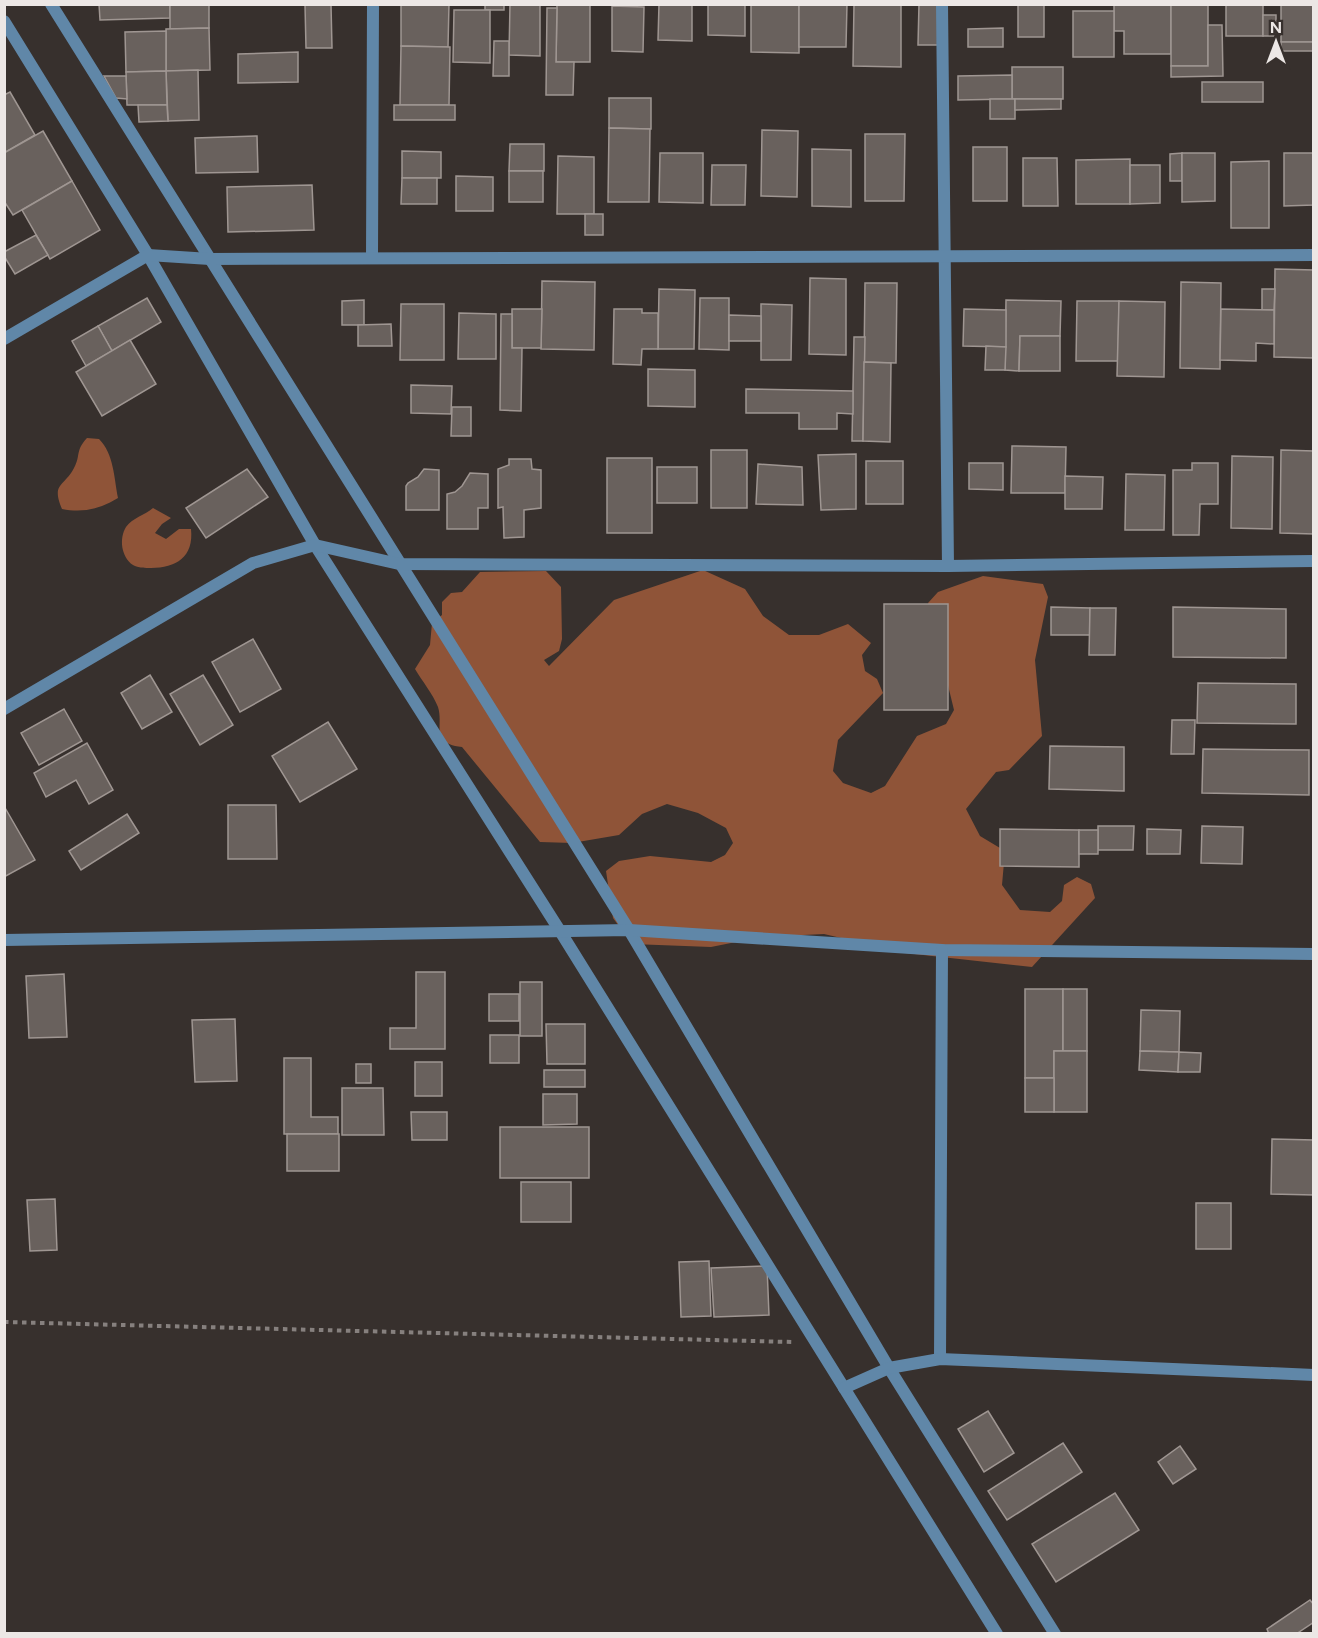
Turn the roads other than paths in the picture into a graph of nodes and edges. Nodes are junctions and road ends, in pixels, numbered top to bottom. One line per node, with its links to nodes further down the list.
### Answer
1 (51, 4): 9 (street)
2 (372, 4): 8 (street)
3 (942, 4): 6 (street)
4 (4, 21): 5 (street)
5 (148, 255): 9 (street); 10 (street); 11 (street)
6 (945, 255): 7 (street); 8 (street); 14 (street)
7 (1314, 255)
8 (372, 258): 9 (street)
9 (210, 259): 13 (street)
10 (4, 339)
11 (315, 545): 13 (street); 15 (street); 17 (street)
12 (1314, 561): 14 (street)
13 (399, 564): 14 (street); 16 (street)
14 (948, 566)
15 (4, 709)
16 (628, 930): 17 (street); 19 (street); 22 (street)
17 (560, 931): 18 (street); 24 (street)
18 (4, 940)
19 (942, 950): 20 (street); 21 (street)
20 (1314, 954)
21 (940, 1359): 22 (street); 23 (street)
22 (889, 1368): 24 (street); 26 (street)
23 (1314, 1375)
24 (844, 1388): 25 (street)
25 (997, 1634)
26 (1055, 1634)

